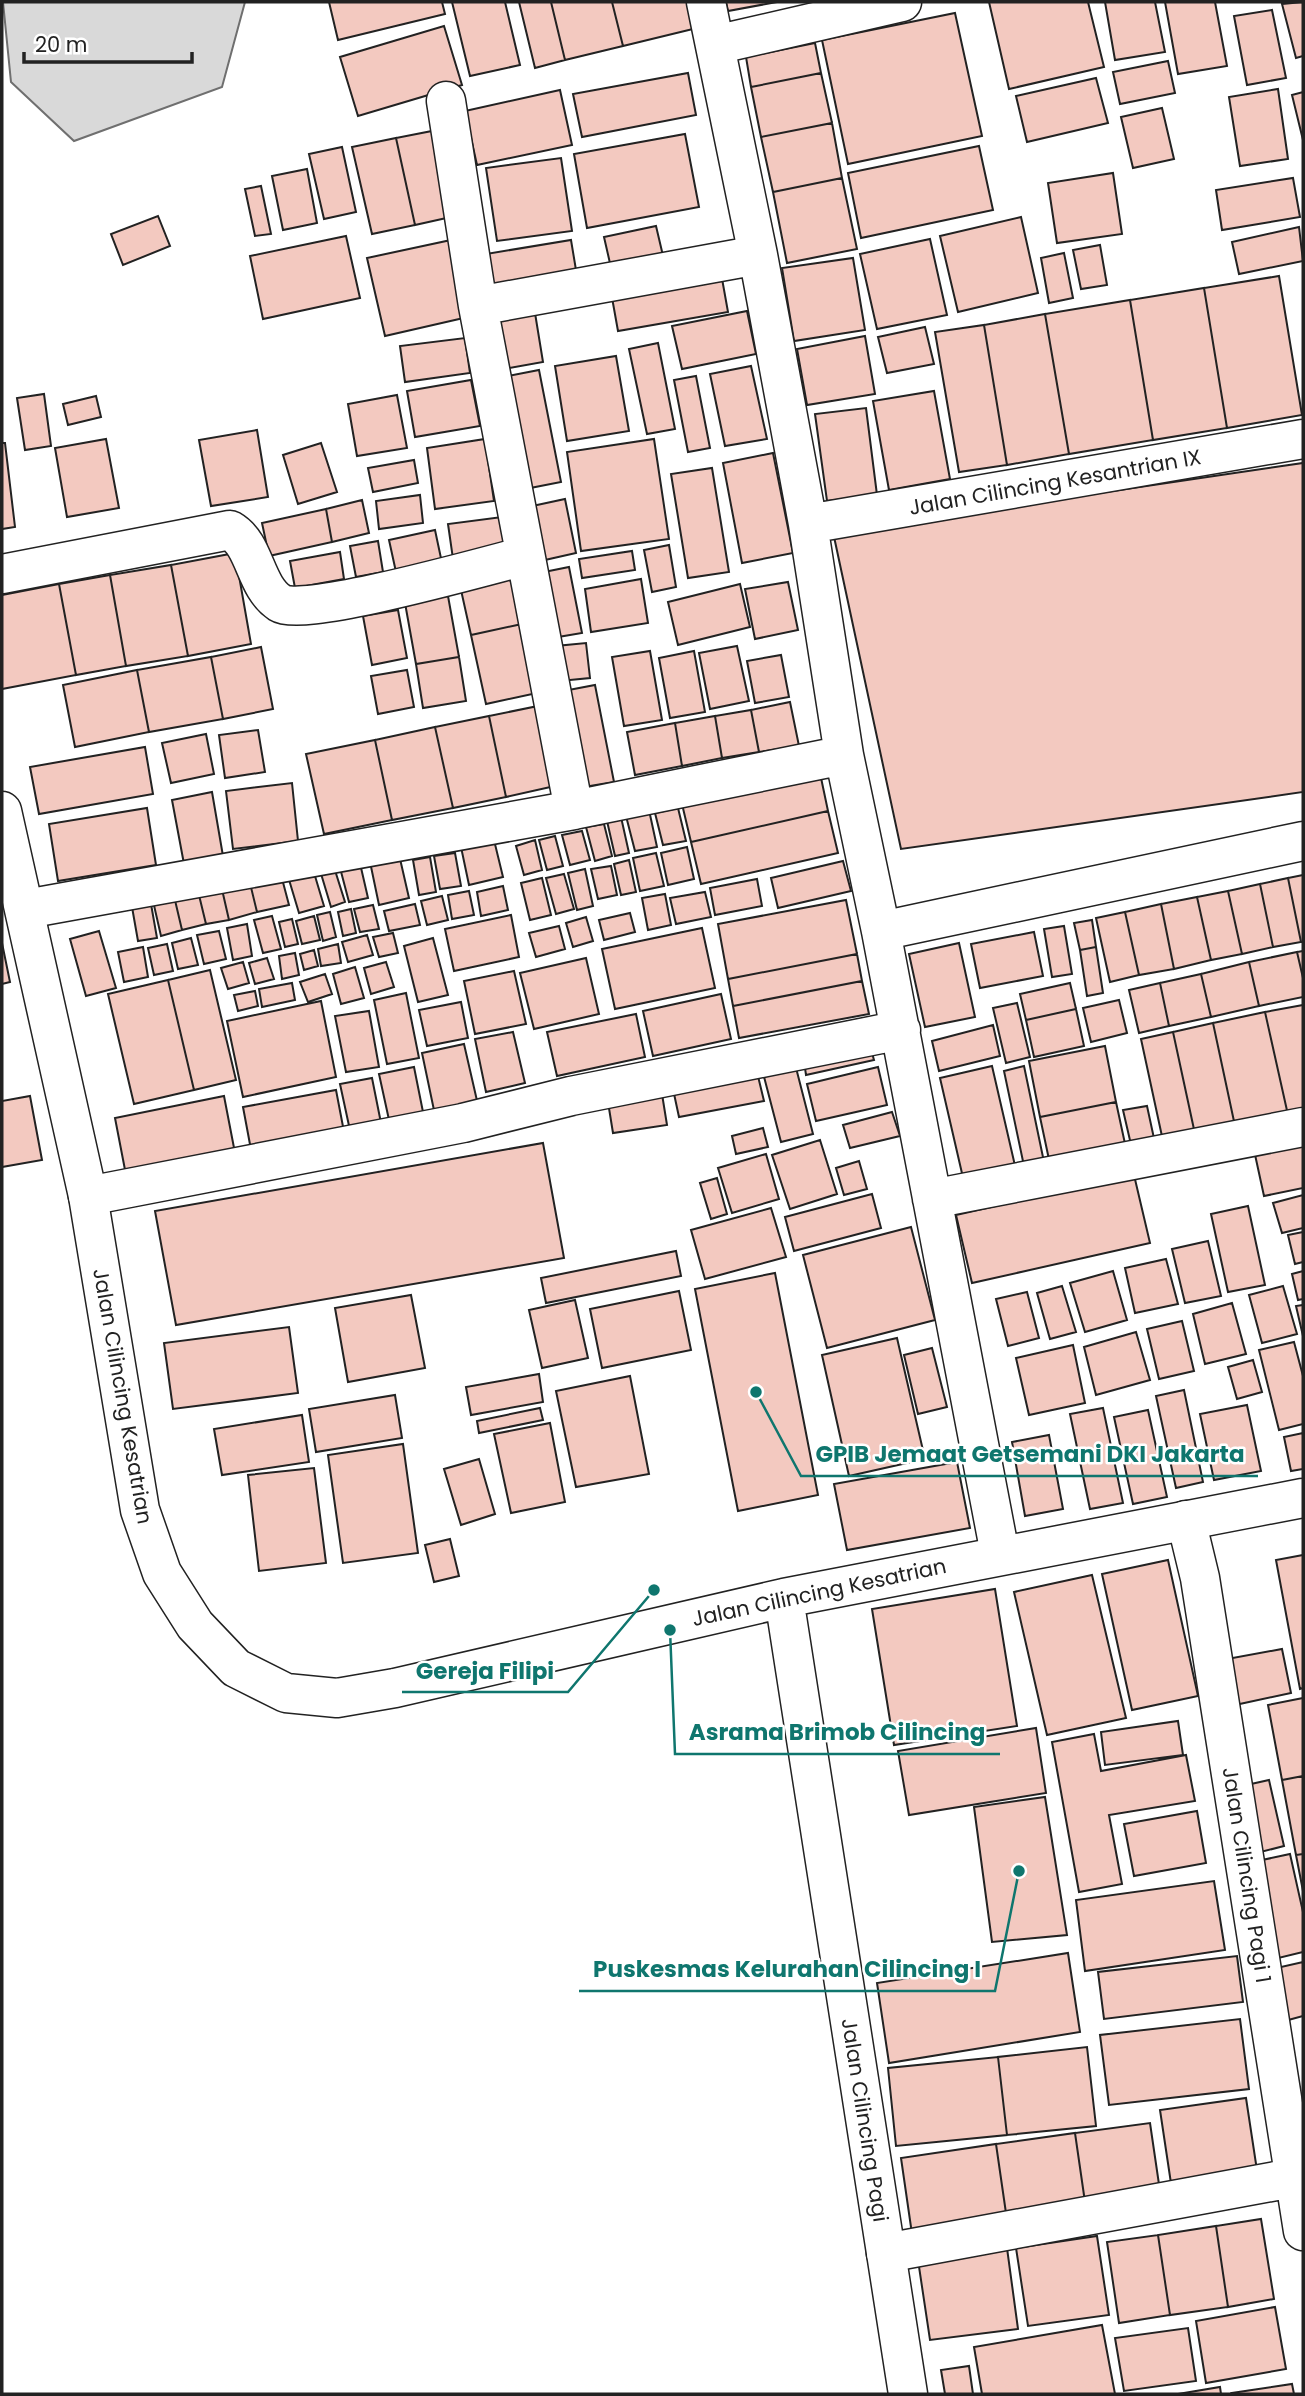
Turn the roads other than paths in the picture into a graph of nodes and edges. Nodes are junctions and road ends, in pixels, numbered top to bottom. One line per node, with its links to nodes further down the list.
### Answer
1 (706, 2): 3 (street)
2 (902, 2): 3 (street)
3 (715, 45): 5 (street)
4 (446, 101): 6 (street)
5 (758, 255): 6 (street); 8 (street)
6 (478, 306): 9 (street)
7 (1303, 439): 8 (street, Jalan Cilincing Kesantrian IX)
8 (808, 524): 11 (street)
9 (525, 556): 10 (street); 12 (street)
10 (2, 574)
11 (844, 755): 12 (street); 16 (street)
12 (574, 810): 15 (street)
13 (2, 811): 15 (street, Jalan Cilincing Kesatrian)
14 (1303, 841): 16 (street)
15 (26, 909): 19 (street, Jalan Cilincing Kesatrian)
16 (881, 931): 17 (street)
17 (901, 1030): 19 (street); 20 (street)
18 (1303, 1127): 20 (street)
19 (88, 1196): 24 (street, Jalan Cilincing Kesatrian)
20 (932, 1199): 23 (street)
21 (1303, 1498): 22 (street, Jalan Cilincing Kesatrian)
22 (1186, 1520): 23 (street, Jalan Cilincing Kesatrian); 25 (street, Jalan Cilincing Pagi 1)
23 (1000, 1554): 24 (street, Jalan Cilincing Kesatrian)
24 (784, 1598): 27 (street, Jalan Cilincing Pagi)
25 (1299, 2177): 26 (street, Jalan Cilincing Pagi 1); 27 (street)
26 (1303, 2231)
27 (886, 2253): 28 (street, Jalan Cilincing Pagi)
28 (908, 2394)

